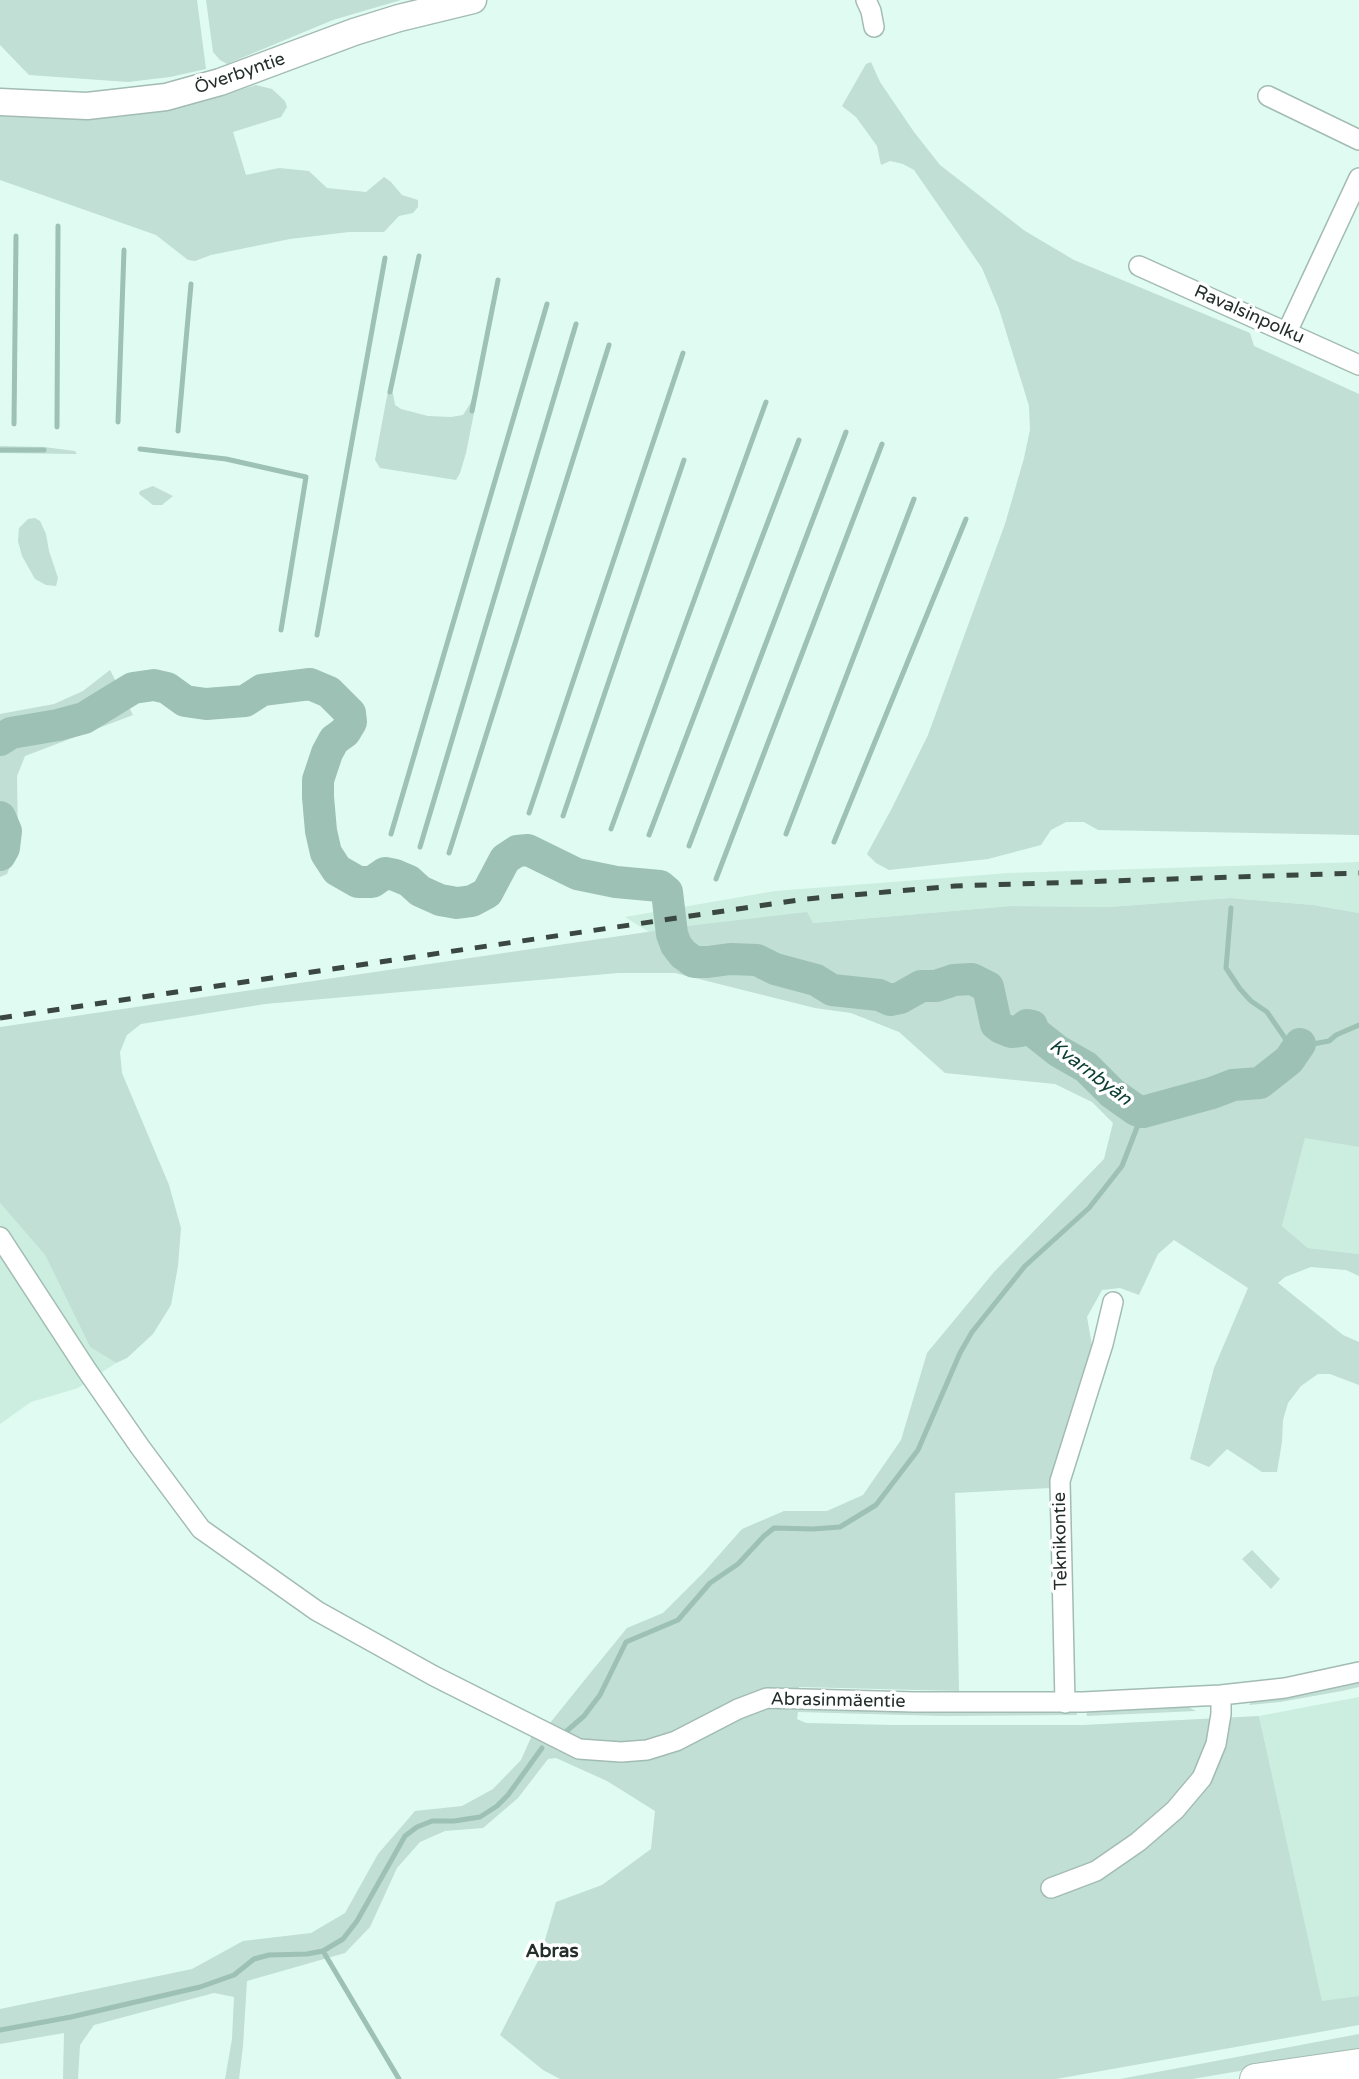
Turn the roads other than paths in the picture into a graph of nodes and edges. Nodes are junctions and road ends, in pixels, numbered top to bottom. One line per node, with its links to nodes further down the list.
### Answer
1 (473, 0): 5 (street, Överbyntie)
2 (866, 0): 3 (street)
3 (874, 27)
4 (1268, 96): 6 (street)
5 (0, 103)
6 (1359, 140)
7 (1359, 178): 9 (street)
8 (1139, 265): 9 (street, Ravalsinpolku)
9 (1287, 332): 10 (street, Ravalsinpolku)
10 (1359, 365)
11 (0, 1237): 15 (street, Abrasinmäentie)
12 (1113, 1302): 15 (street, Teknikontie)
13 (1359, 1672): 14 (street, Abrasinmäentie)
14 (1221, 1695): 15 (street, Abrasinmäentie); 16 (street)
15 (1065, 1703)
16 (1051, 1888)
17 (1351, 2072): 18 (main road)
18 (1255, 2079)

